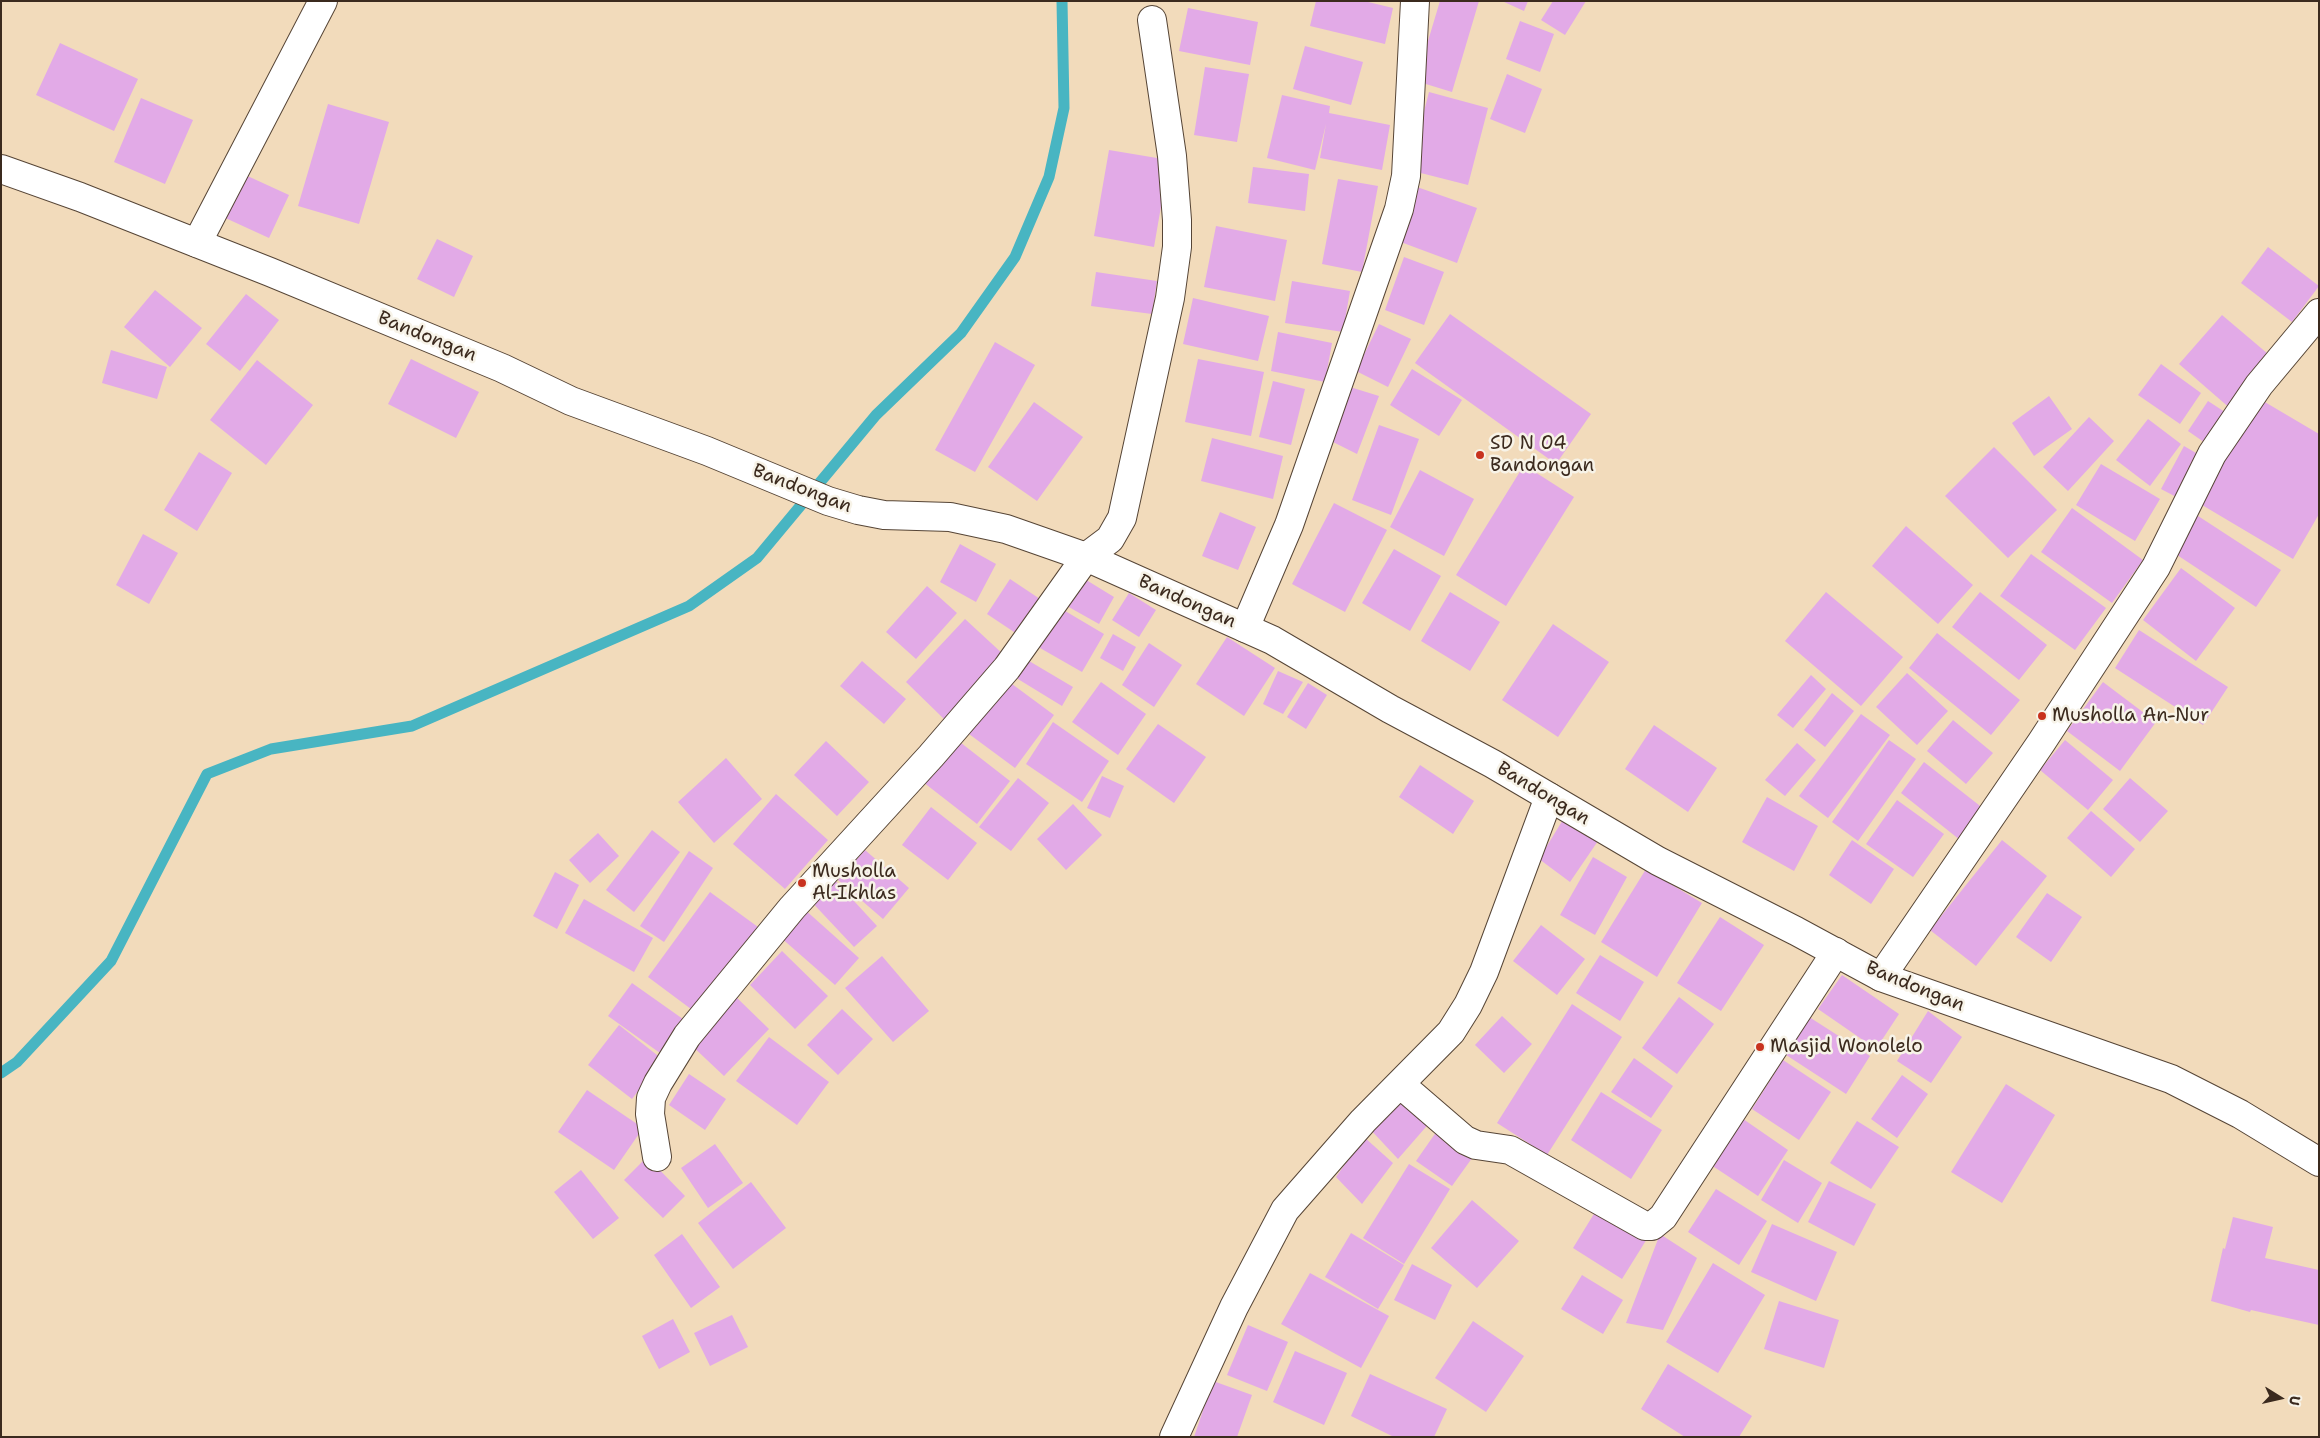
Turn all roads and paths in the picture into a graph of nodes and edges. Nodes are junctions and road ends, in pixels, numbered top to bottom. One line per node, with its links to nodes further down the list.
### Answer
1 (323, 1): 5 (street)
2 (1415, 1): 8 (street)
3 (1152, 20): 7 (street)
4 (1, 169): 5 (street, Bandongan)
5 (197, 243): 7 (street, Bandongan)
6 (2319, 313): 11 (street)
7 (1086, 557): 8 (street, Bandongan); 13 (street)
8 (1245, 628): 9 (street, Bandongan)
9 (1549, 797): 10 (street, Bandongan); 12 (street)
10 (1836, 952): 11 (street, Bandongan); 12 (street)
11 (1881, 977): 14 (street, Bandongan)
12 (1400, 1084): 15 (street)
13 (657, 1157)
14 (2319, 1162)
15 (1174, 1437)

